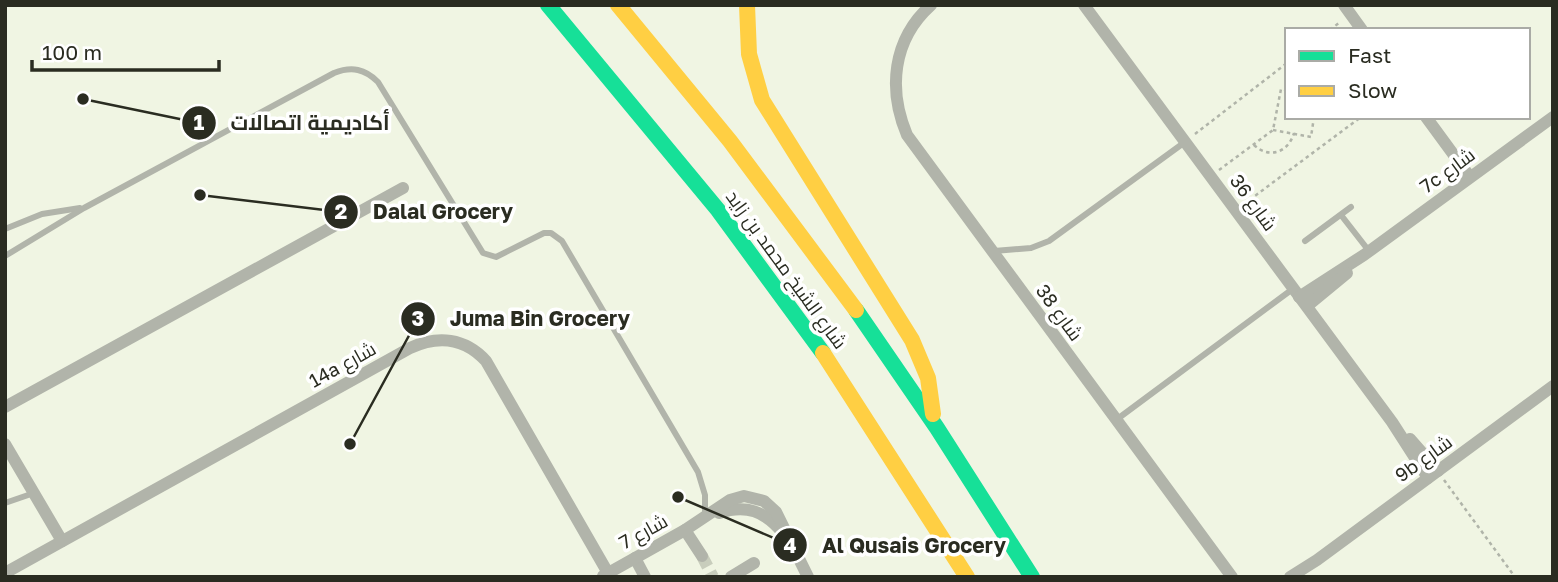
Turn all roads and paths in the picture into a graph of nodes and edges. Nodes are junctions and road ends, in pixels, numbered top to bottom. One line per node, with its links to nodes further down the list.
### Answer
1 (548, 5): 51 (highway, شارع الشيخ محمد بن زايد)
2 (618, 5): 33 (highway, شارع الشيخ محمد بن زايد)
3 (747, 5): 33 (highway)
4 (931, 5): 27 (street, شارع 38)
5 (1084, 5): 16 (street, شارع 36)
6 (1344, 5): 7 (street)
7 (1361, 28)
8 (1285, 65): 16 (path)
9 (1285, 90): 14 (path)
10 (1553, 117): 19 (street, 7c شارع)
11 (1314, 119): 15 (path)
12 (1358, 119): 23 (path)
13 (1427, 119): 19 (street)
14 (1273, 130): 15 (path); 17 (path)
15 (1294, 134): 17 (path)
16 (1185, 142): 18 (street, شارع 36); 27 (lane)
17 (1254, 144): 18 (path)
18 (1211, 177): 23 (street, شارع 36)
19 (1470, 177): 28 (street, 7c شارع)
20 (403, 188): 32 (street)
21 (1351, 207): 24 (lane)
22 (84, 208): 25 (lane); 29 (lane); 39 (lane)
23 (1236, 210): 30 (street, شارع 36)
24 (1340, 215): 26 (lane); 28 (lane)
25 (5, 229)
26 (1305, 241)
27 (992, 251): 34 (street, شارع 38)
28 (1366, 253): 30 (street, 7c شارع)
29 (5, 256)
30 (1300, 297): 34 (lane); 36 (street, شارع 36)
31 (1553, 386): 36 (street, 9b شارع)
32 (5, 407)
33 (933, 419): 52 (highway, شارع الشيخ محمد بن زايد)
34 (1116, 420): 53 (street, شارع 38)
35 (5, 444): 37 (street)
36 (1433, 475): 44 (street, 9b شارع); 56 (path)
37 (34, 493): 38 (lane); 41 (street)
38 (5, 503)
39 (704, 519): 40 (street, شارع 7); 50 (street, شارع 7)
40 (685, 530): 42 (street); 43 (street, شارع 7)
41 (62, 541): 46 (street, 14a شارع); 47 (street, 14a شارع)
42 (702, 556)
43 (635, 558): 47 (street, شارع 7); 48 (street)
44 (1317, 560): 54 (street, 9b شارع); 55 (street, 9b شارع)
45 (754, 563): 49 (street)
46 (5, 573)
47 (604, 575)
48 (645, 577)
49 (731, 577)
50 (808, 577)
51 (967, 577)
52 (1032, 577)
53 (1232, 577)
54 (1290, 577)
55 (1301, 577)
56 (1516, 577)

